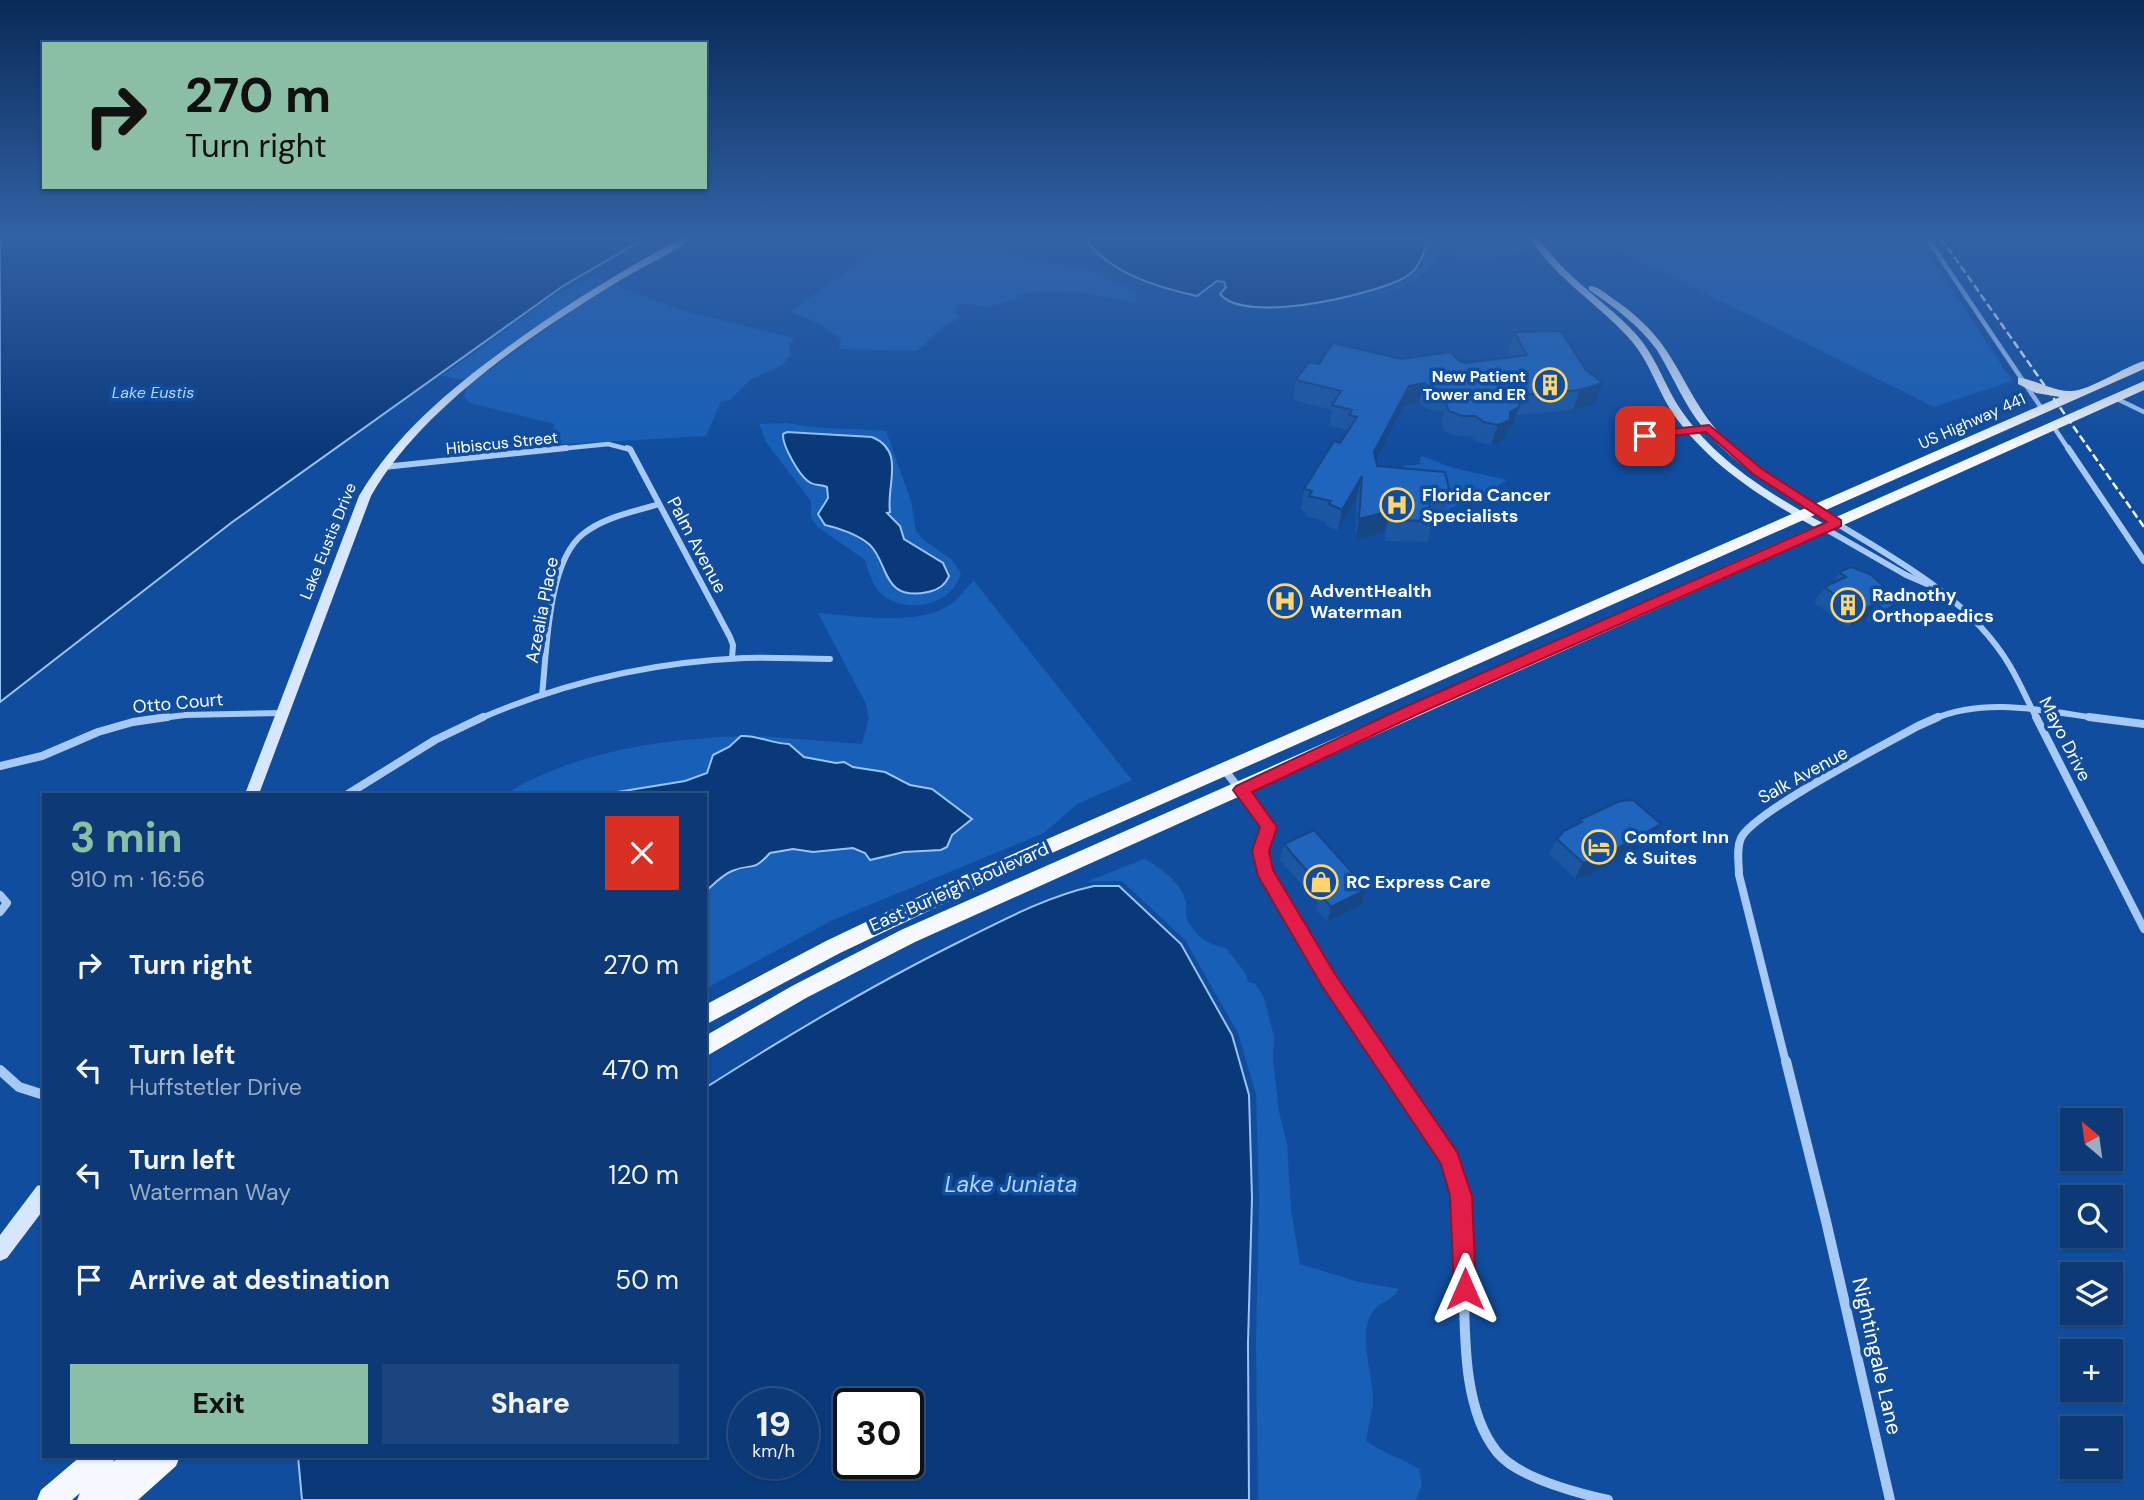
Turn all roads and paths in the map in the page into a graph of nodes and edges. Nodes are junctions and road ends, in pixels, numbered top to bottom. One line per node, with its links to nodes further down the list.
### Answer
1 (569, 308): 18 (street, Lake Eustis Drive)
2 (1603, 308): 14 (street)
3 (1618, 308): 13 (street)
4 (1973, 308): 6 (street)
5 (2144, 365): 8 (main road, US Highway 441)
6 (2022, 381): 8 (main road); 10 (street)
7 (2144, 385): 9 (main road)
8 (2076, 395): 10 (main road, US Highway 441)
9 (2115, 398): 11 (street); 12 (main road)
10 (2042, 409): 17 (main road); 20 (main road, US Highway 441)
11 (2144, 412)
12 (2053, 426): 17 (main road); 22 (street)
13 (1709, 428): 14 (street); 20 (street)
14 (1692, 430): 15 (street); 20 (street)
15 (1645, 436)
16 (627, 448): 18 (street, Hibiscus Street); 19 (street, Palm Avenue)
17 (1965, 465): 21 (main road, East Burleigh Boulevard)
18 (380, 467): 30 (street, Lake Eustis Drive)
19 (659, 504): 26 (street, Palm Avenue); 28 (street, Azealia Place)
20 (1807, 512): 21 (street); 23 (main road, US Highway 441)
21 (1830, 526): 24 (street, Mayo Drive); 24 (street, Mayo Drive); 25 (main road, East Burleigh Boulevard)
22 (2144, 561)
23 (1671, 570): 25 (main road); 33 (main road, East Burleigh Boulevard)
24 (1931, 585): 29 (street, Mayo Drive)
25 (1552, 648): 34 (main road, East Burleigh Boulevard)
26 (732, 658): 27 (street); 28 (street)
27 (830, 659)
28 (542, 695): 36 (street)
29 (2033, 710): 31 (street, Salk Avenue); 39 (street, Mayo Drive); 45 (street, Salk Avenue)
30 (283, 713): 32 (street, Otto Court); 35 (street, Lake Eustis Drive)
31 (2144, 724)
32 (0, 766)
33 (1223, 768): 34 (street); 40 (main road, East Burleigh Boulevard)
34 (1241, 790): 41 (main road, East Burleigh Boulevard); 53 (street)
35 (252, 793)
36 (350, 793)
37 (0, 895): 38 (street)
38 (0, 912)
39 (2144, 929)
40 (707, 1015)
41 (707, 1046)
42 (0, 1070): 43 (street)
43 (42, 1094)
44 (42, 1195): 46 (street)
45 (1826, 1221): 54 (street, Nightingale Lane)
46 (2, 1245)
47 (100, 1458): 50 (main road)
48 (138, 1458): 51 (main road)
49 (164, 1458): 52 (main road)
50 (51, 1500)
51 (91, 1500)
52 (118, 1500)
53 (1608, 1500)
54 (1890, 1500)

